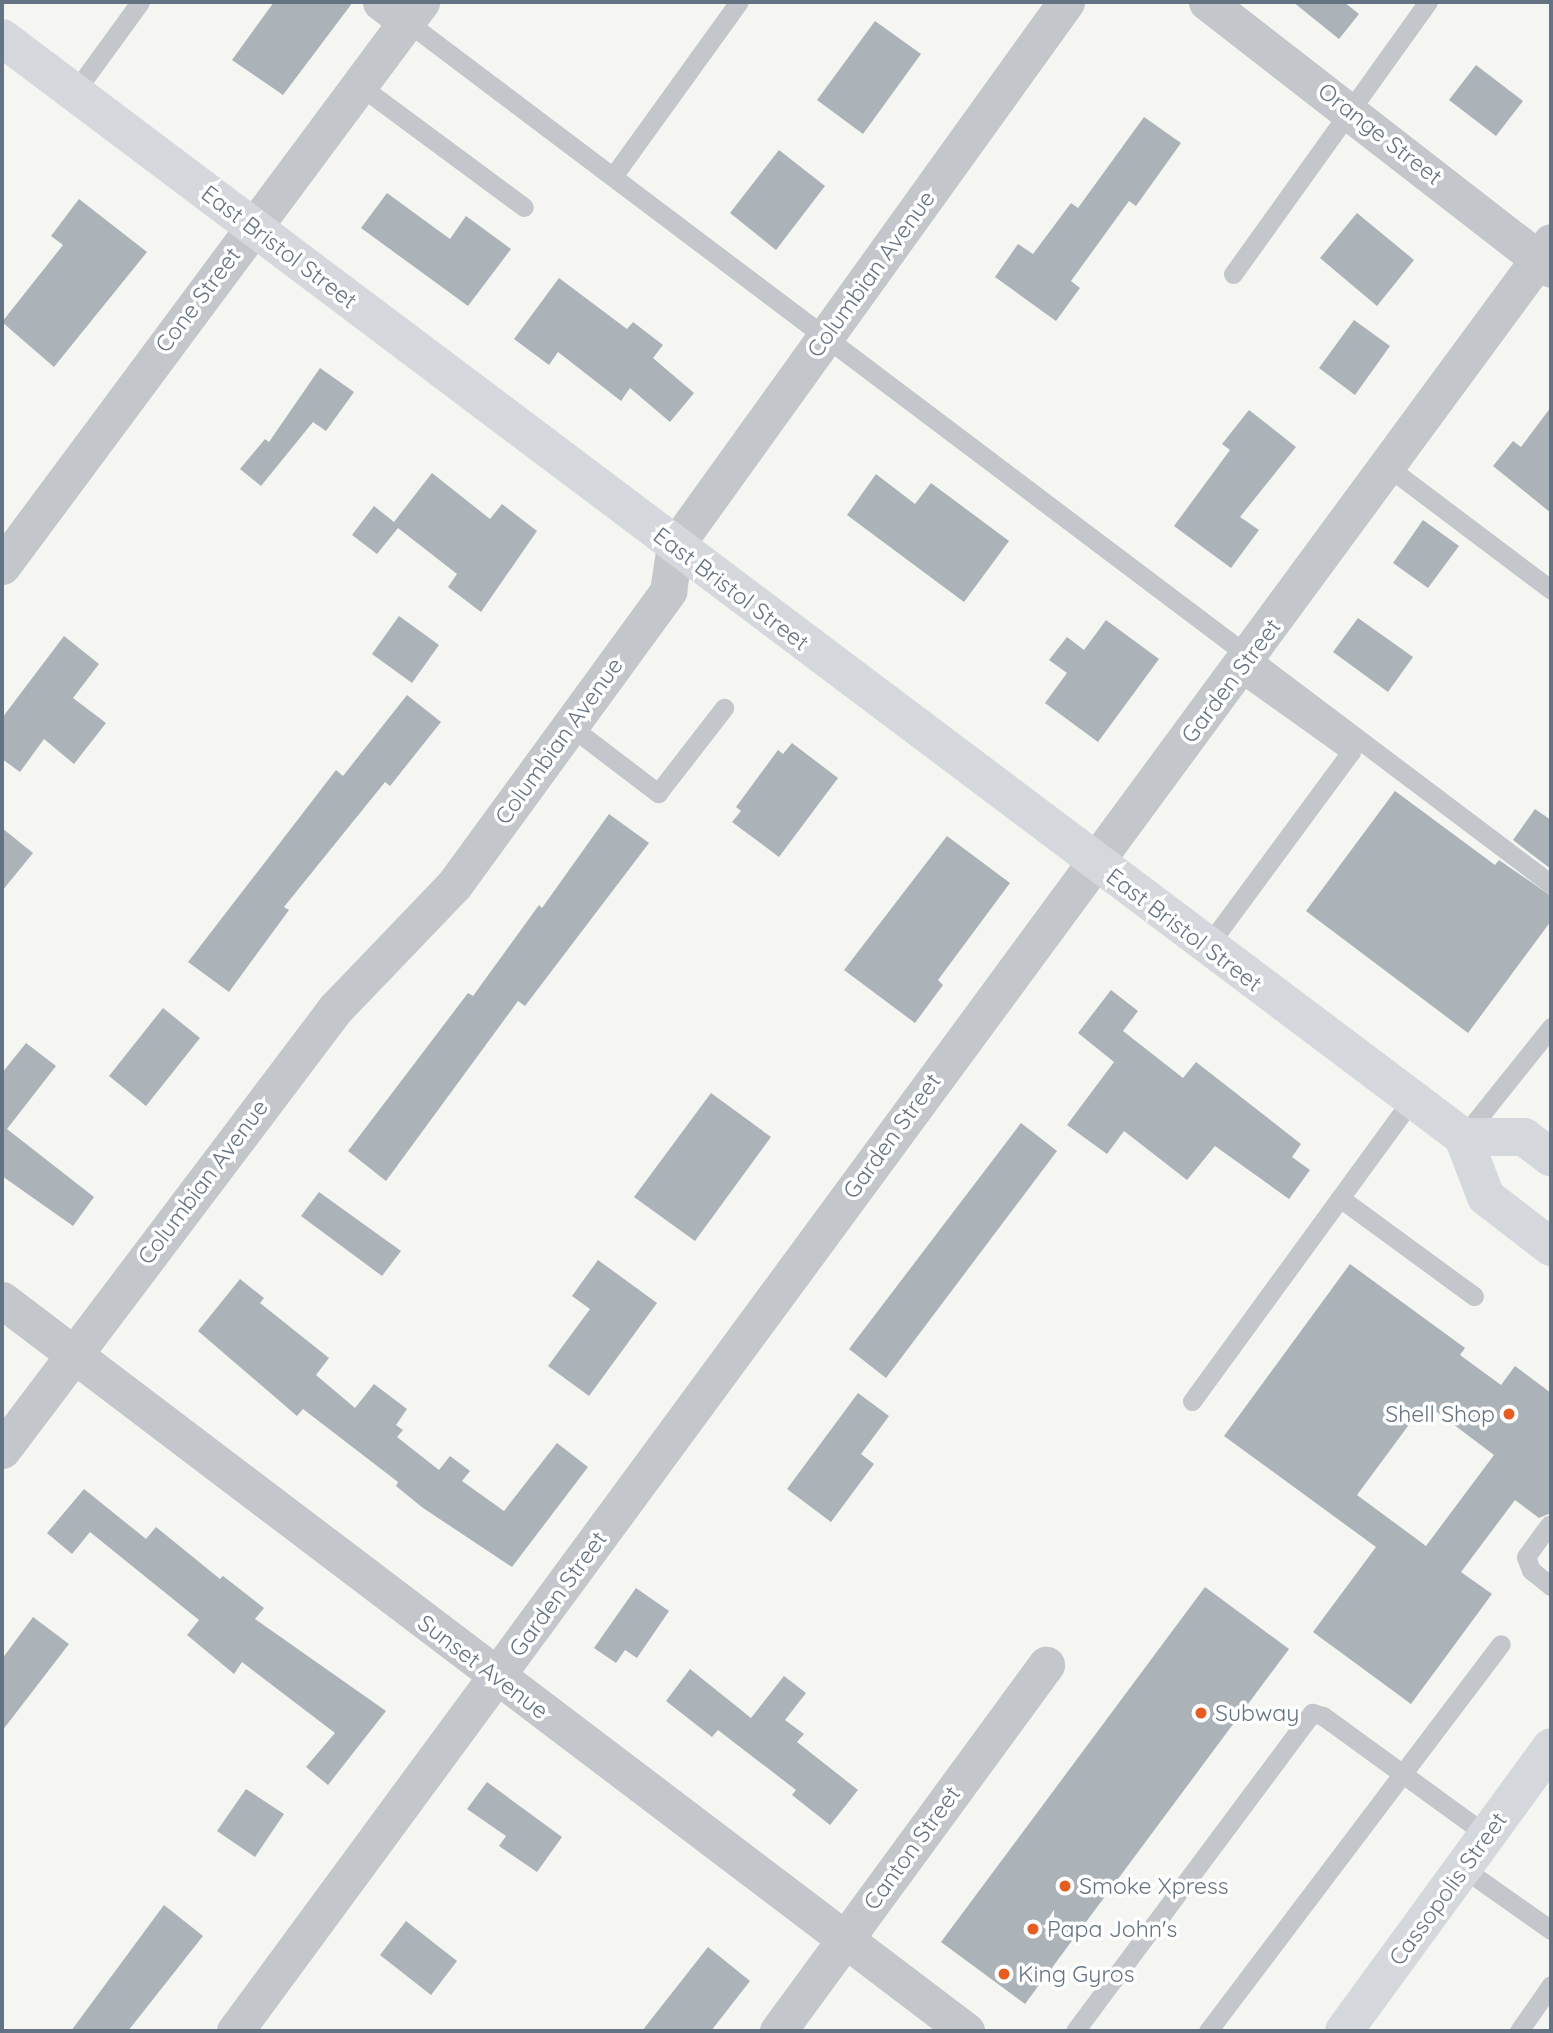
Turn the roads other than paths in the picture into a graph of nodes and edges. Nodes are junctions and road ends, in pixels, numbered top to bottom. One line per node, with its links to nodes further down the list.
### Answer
1 (140, 2): 9 (lane)
2 (739, 2): 11 (lane)
3 (1066, 2): 16 (street, Columbian Avenue)
4 (1207, 2): 10 (street, Orange Street)
5 (1429, 2): 10 (lane)
6 (402, 8): 8 (street, Cone Street); 11 (lane)
7 (2, 38): 9 (main road, East Bristol Street)
8 (359, 85): 12 (lane); 13 (street, Cone Street)
9 (74, 93): 13 (main road, East Bristol Street)
10 (1350, 110): 14 (street, Orange Street); 15 (lane)
11 (614, 176): 16 (lane)
12 (524, 207)
13 (252, 227): 18 (main road, East Bristol Street); 19 (street, Cone Street)
14 (1547, 257): 17 (street, Garden Street)
15 (1233, 274)
16 (827, 334): 18 (street, Columbian Avenue); 21 (lane)
17 (1388, 467): 20 (lane); 21 (street, Garden Street)
18 (675, 546): 23 (street, Columbian Avenue); 24 (main road, East Bristol Street)
19 (2, 566)
20 (1551, 590)
21 (1245, 663): 24 (street, Garden Street); 25 (lane); 26 (lane)
22 (724, 708): 23 (lane)
23 (570, 726): 35 (street, Columbian Avenue)
24 (1093, 862): 26 (main road, East Bristol Street); 42 (street, Garden Street)
25 (1551, 884)
26 (1207, 947): 28 (main road, East Bristol Street)
27 (1551, 1027): 29 (lane)
28 (1412, 1099): 29 (main road, East Bristol Street); 31 (lane)
29 (1463, 1137): 30 (main road); 32 (main road)
30 (1551, 1157)
31 (1340, 1198): 33 (lane); 36 (lane)
32 (1551, 1247)
33 (1474, 1296)
34 (2, 1300): 35 (street, Sunset Avenue)
35 (72, 1353): 37 (street, Columbian Avenue); 42 (street, Sunset Avenue)
36 (1192, 1401)
37 (2, 1450)
38 (1549, 1525): 39 (lane)
39 (1551, 1586)
40 (1501, 1644): 44 (lane)
41 (1046, 1665): 48 (street, Canton Street)
42 (496, 1678): 48 (street, Sunset Avenue); 51 (street, Garden Street)
43 (1551, 1747): 45 (main road, Cassopolis Street)
44 (1403, 1774): 45 (lane); 54 (lane); 55 (lane)
45 (1487, 1835): 46 (main road, Cassopolis Street)
46 (1464, 1868): 47 (lane); 50 (main road, Cassopolis Street)
47 (1551, 1930)
48 (845, 1940): 52 (street, Canton Street); 53 (street, Sunset Avenue)
49 (1551, 1985): 56 (lane)
50 (1351, 2029)
51 (235, 2031)
52 (778, 2031)
53 (966, 2031)
54 (1075, 2031)
55 (1208, 2031)
56 (1519, 2031)

